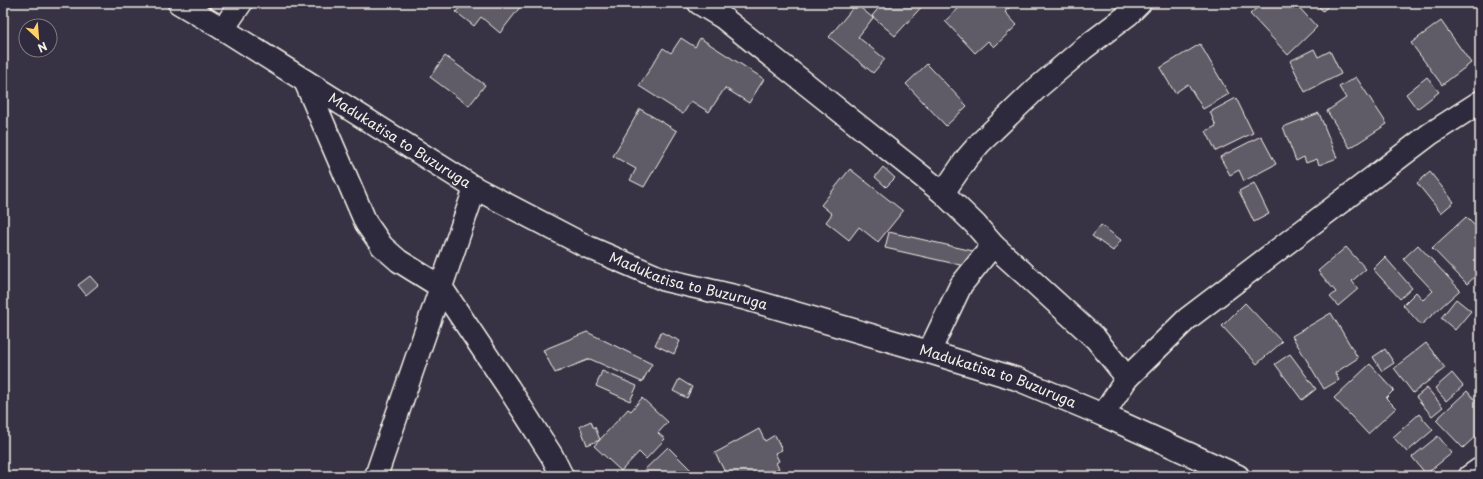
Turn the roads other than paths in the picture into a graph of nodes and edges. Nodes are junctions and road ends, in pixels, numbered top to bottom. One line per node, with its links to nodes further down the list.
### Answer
1 (179, 3): 5 (street, Madukatisa to Buzuruga)
2 (241, 3): 5 (street)
3 (699, 3): 9 (street)
4 (1140, 3): 9 (street)
5 (223, 29): 6 (street, Madukatisa to Buzuruga)
6 (305, 82): 8 (street, Madukatisa to Buzuruga); 11 (street)
7 (1480, 102): 13 (street)
8 (475, 188): 11 (street); 12 (street, Madukatisa to Buzuruga)
9 (943, 193): 10 (street)
10 (993, 245): 12 (street); 13 (street)
11 (441, 288): 16 (street); 17 (street)
12 (929, 352): 14 (street, Madukatisa to Buzuruga)
13 (1127, 378): 14 (street)
14 (1103, 415): 18 (street, Madukatisa to Buzuruga)
15 (1480, 469): 19 (street)
16 (376, 476)
17 (562, 476)
18 (1238, 476)
19 (1470, 476)

